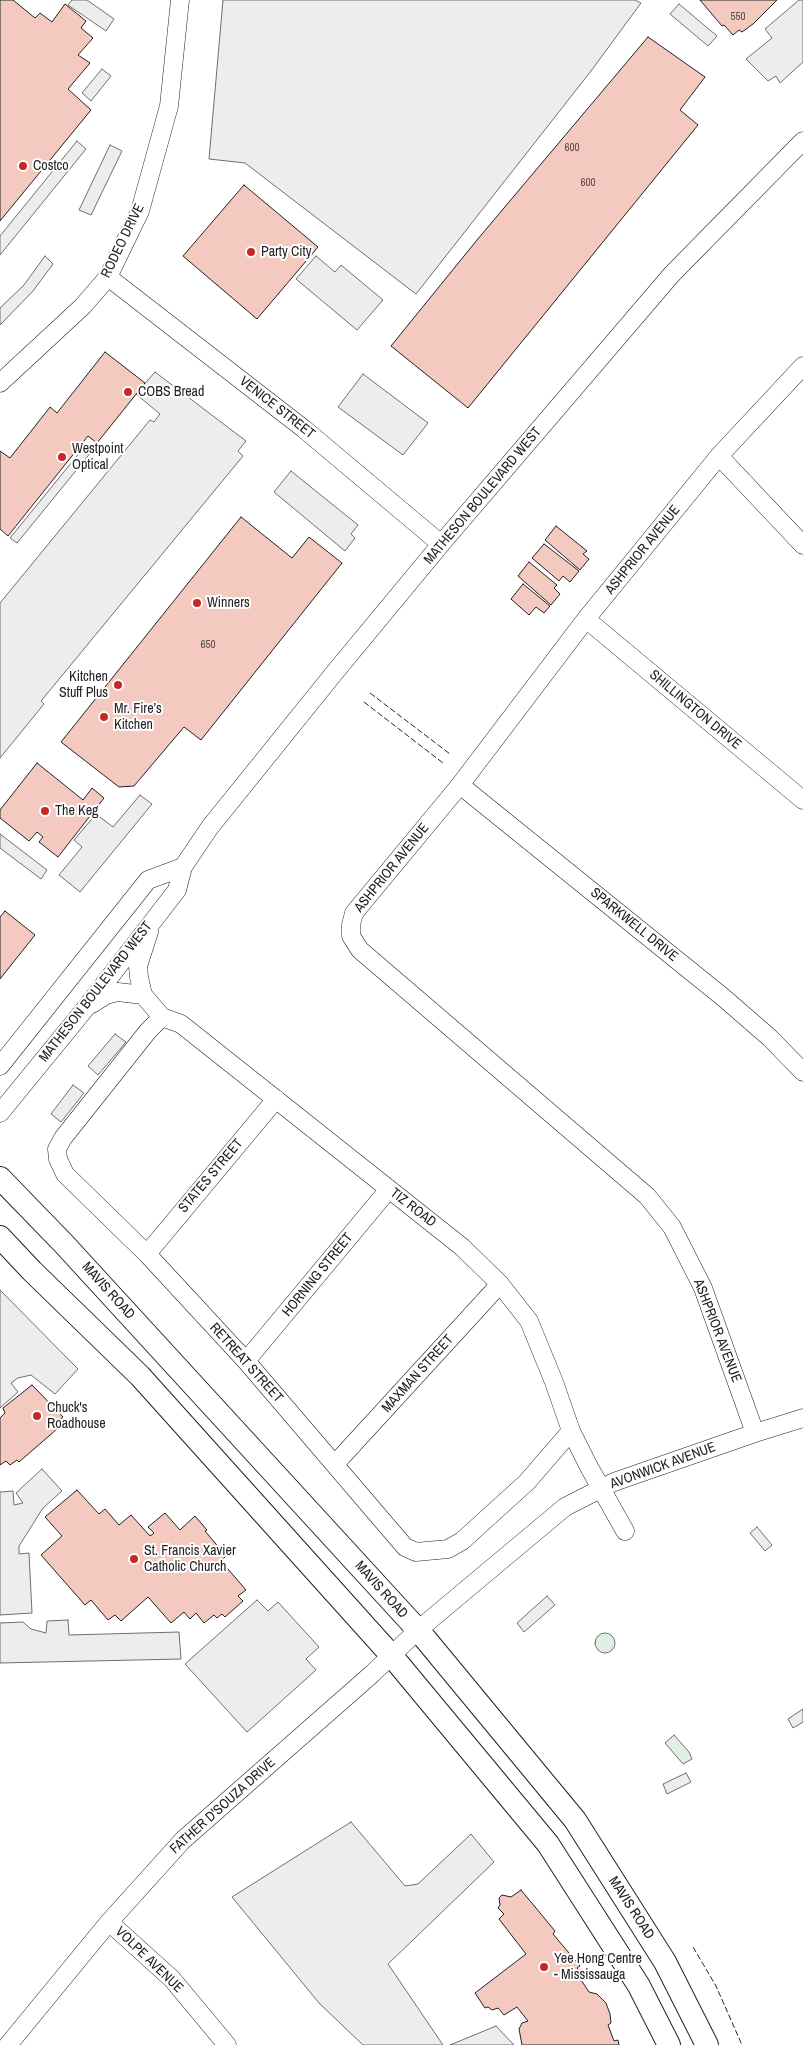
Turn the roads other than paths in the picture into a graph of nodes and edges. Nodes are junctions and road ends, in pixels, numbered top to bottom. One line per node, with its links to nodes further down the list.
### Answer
1 (180, 0): 3 (street, RODEO DRIVE)
2 (803, 142): 7 (street, MATHESON BOULEVARD WEST)
3 (108, 277): 5 (street, RODEO DRIVE); 7 (street, VENICE STREET)
4 (803, 366): 6 (street, ASHPRIOR AVENUE)
5 (0, 383)
6 (719, 456): 8 (street); 9 (street, ASHPRIOR AVENUE)
7 (441, 544): 12 (street, MATHESON BOULEVARD WEST)
8 (803, 545)
9 (586, 619): 10 (street, ASHPRIOR AVENUE); 11 (street, SHILLINGTON DRIVE)
10 (460, 785): 18 (street, SPARKWELL DRIVE); 29 (street, ASHPRIOR AVENUE)
11 (803, 800)
12 (183, 867): 13 (street, MATHESON BOULEVARD WEST); 17 (street, MATHESON BOULEVARD WEST)
13 (153, 920): 14 (street, TIZ ROAD); 15 (street, MATHESON BOULEVARD WEST)
14 (143, 995): 15 (street); 16 (street, TIZ ROAD)
15 (85, 1009): 20 (street, MATHESON BOULEVARD WEST)
16 (162, 1017): 19 (street, TIZ ROAD); 24 (street, RETREAT STREET)
17 (0, 1066)
18 (803, 1072)
19 (276, 1099): 22 (street, TIZ ROAD); 24 (street, STATES STREET)
20 (0, 1113)
21 (0, 1178): 33 (main road, MAVIS ROAD)
22 (389, 1189): 25 (street, TIZ ROAD); 26 (street, HORNING STREET)
23 (0, 1237): 34 (main road)
24 (147, 1254): 26 (street, RETREAT STREET)
25 (500, 1284): 28 (street, TIZ ROAD); 30 (street, MAXMAN STREET)
26 (246, 1361): 30 (street, RETREAT STREET)
27 (803, 1418): 29 (street, AVONWICK AVENUE)
28 (571, 1431): 30 (street, RETREAT STREET); 31 (street, TIZ ROAD)
29 (755, 1433): 31 (street, AVONWICK AVENUE)
30 (335, 1464)
31 (603, 1488): 32 (street, TIZ ROAD); 33 (street, AVONWICK AVENUE)
32 (625, 1530)
33 (418, 1630): 34 (street, FATHER D'SOUZA DRIVE); 39 (main road, MAVIS ROAD)
34 (391, 1655): 35 (street, FATHER D'SOUZA DRIVE); 38 (main road)
35 (109, 1922): 36 (street, FATHER D'SOUZA DRIVE); 37 (street, VOLPE AVENUE)
36 (8, 2045)
37 (227, 2045)
38 (669, 2045)
39 (707, 2045)

